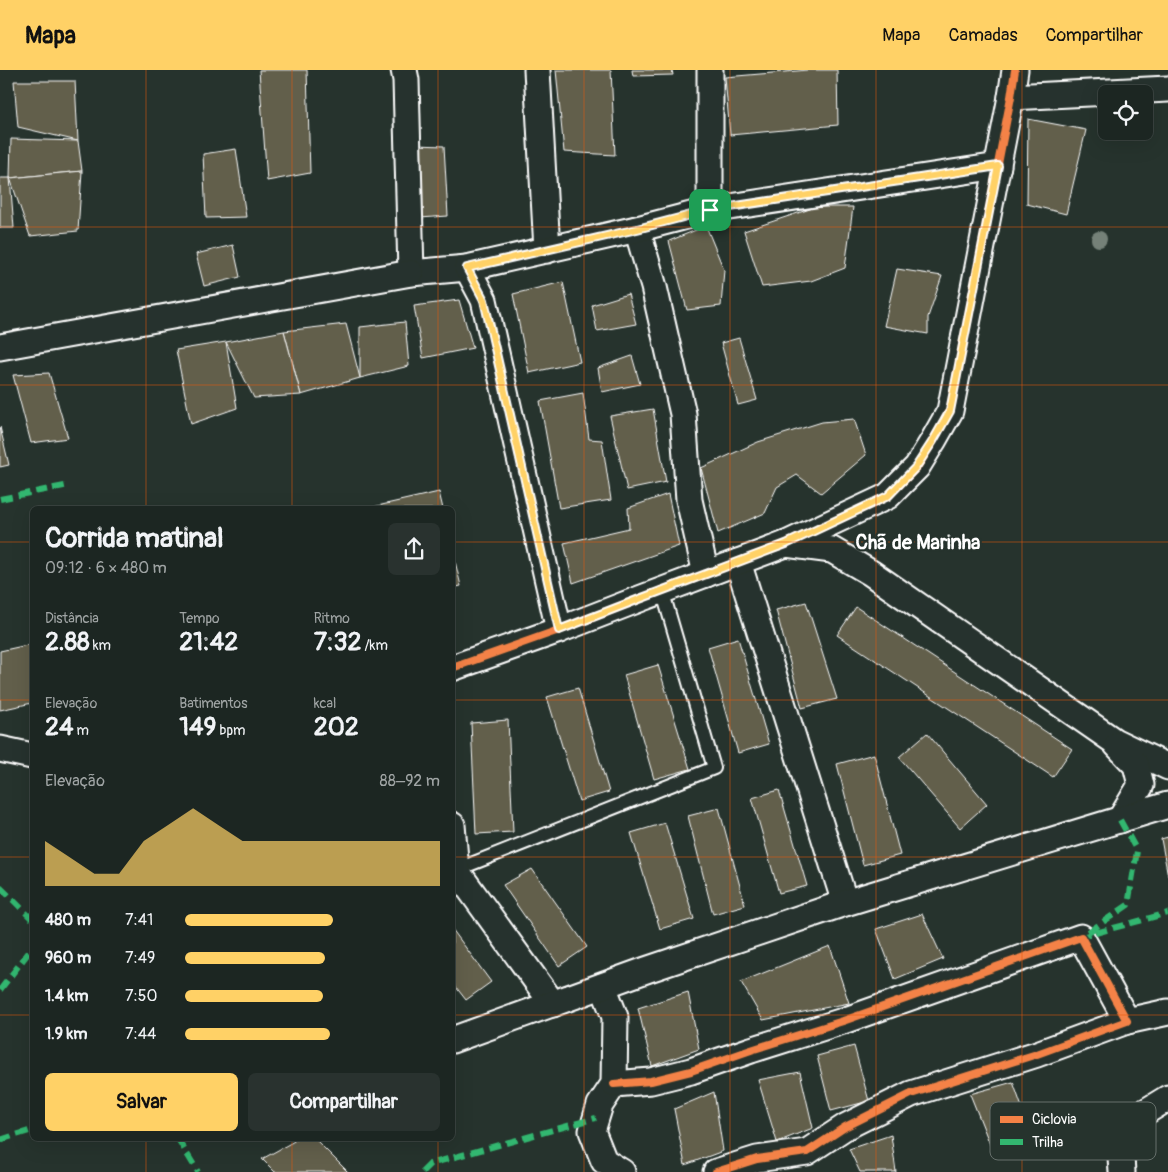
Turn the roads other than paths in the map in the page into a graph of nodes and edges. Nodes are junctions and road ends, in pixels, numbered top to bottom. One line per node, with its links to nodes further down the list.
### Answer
1 (404, 70): 12 (street)
2 (537, 70): 10 (street)
3 (710, 70): 8 (street)
4 (1015, 70): 6 (street)
5 (1168, 89): 6 (street)
6 (1011, 97): 7 (street)
7 (998, 166): 8 (street); 14 (street)
8 (710, 210): 9 (street)
9 (637, 229): 10 (street); 16 (street)
10 (547, 250): 11 (street)
11 (467, 268): 12 (street); 18 (street)
12 (411, 272): 13 (street)
13 (0, 347)
14 (786, 544): 15 (street); 20 (street)
15 (738, 562): 16 (street); 28 (street)
16 (706, 574): 17 (street)
17 (662, 590): 18 (street); 26 (lane)
18 (559, 630): 19 (street)
19 (455, 667)
20 (1114, 741): 23 (street); 25 (street)
21 (0, 749): 22 (street)
22 (30, 756)
23 (1168, 767)
24 (1168, 805): 25 (street)
25 (1120, 820): 28 (street)
26 (455, 865)
27 (455, 866): 30 (street)
28 (845, 903): 29 (street)
29 (603, 986): 30 (street); 34 (street)
30 (553, 1004): 33 (street)
31 (1168, 1012): 32 (street)
32 (1127, 1021): 34 (street); 38 (street)
33 (455, 1039)
34 (614, 1084): 37 (street)
35 (1168, 1098): 36 (street)
36 (1156, 1105)
37 (622, 1172)
38 (716, 1172)

